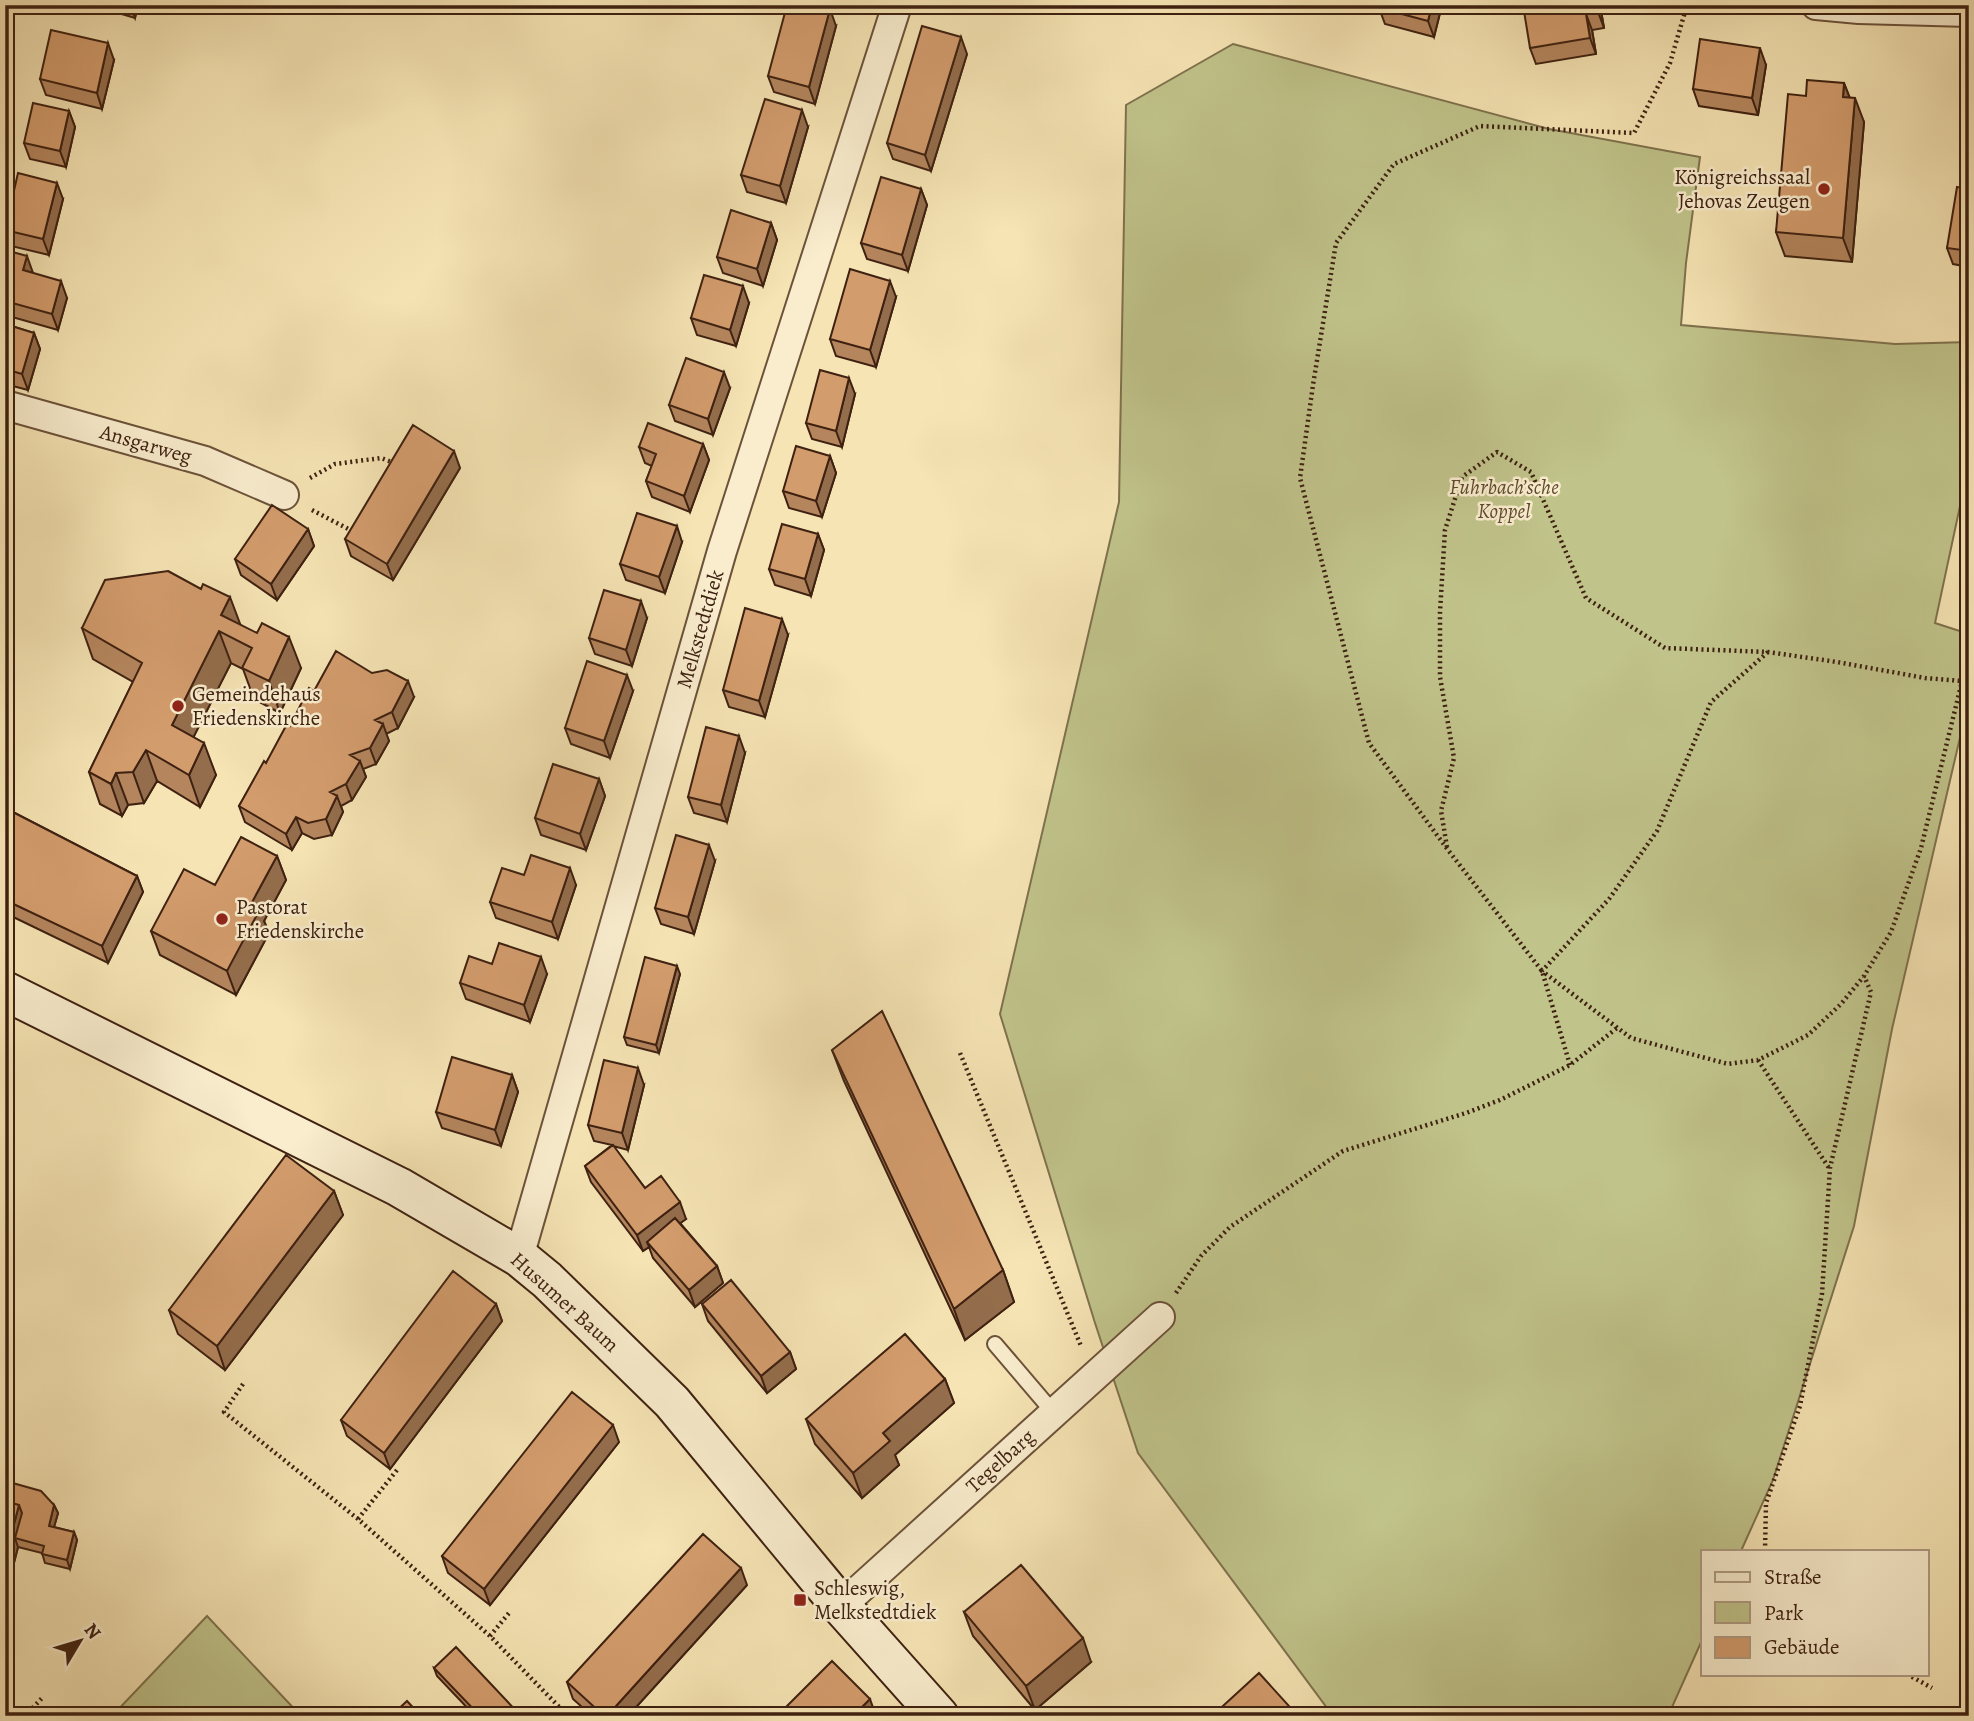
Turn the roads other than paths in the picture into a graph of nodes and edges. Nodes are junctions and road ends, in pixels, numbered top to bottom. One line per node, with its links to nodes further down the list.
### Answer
1 (897, 5): 7 (street, Melkstedtdiek)
2 (1816, 5): 3 (street)
3 (1969, 12)
4 (5, 405): 5 (street, Ansgarweg)
5 (289, 498)
6 (5, 991): 7 (street, Husumer Baum)
7 (519, 1257): 11 (street, Husumer Baum)
8 (1160, 1317): 10 (street, Tegelbarg)
9 (995, 1344): 10 (lane)
10 (1053, 1412): 11 (street, Tegelbarg)
11 (841, 1606): 12 (street, Husumer Baum)
12 (939, 1716)

